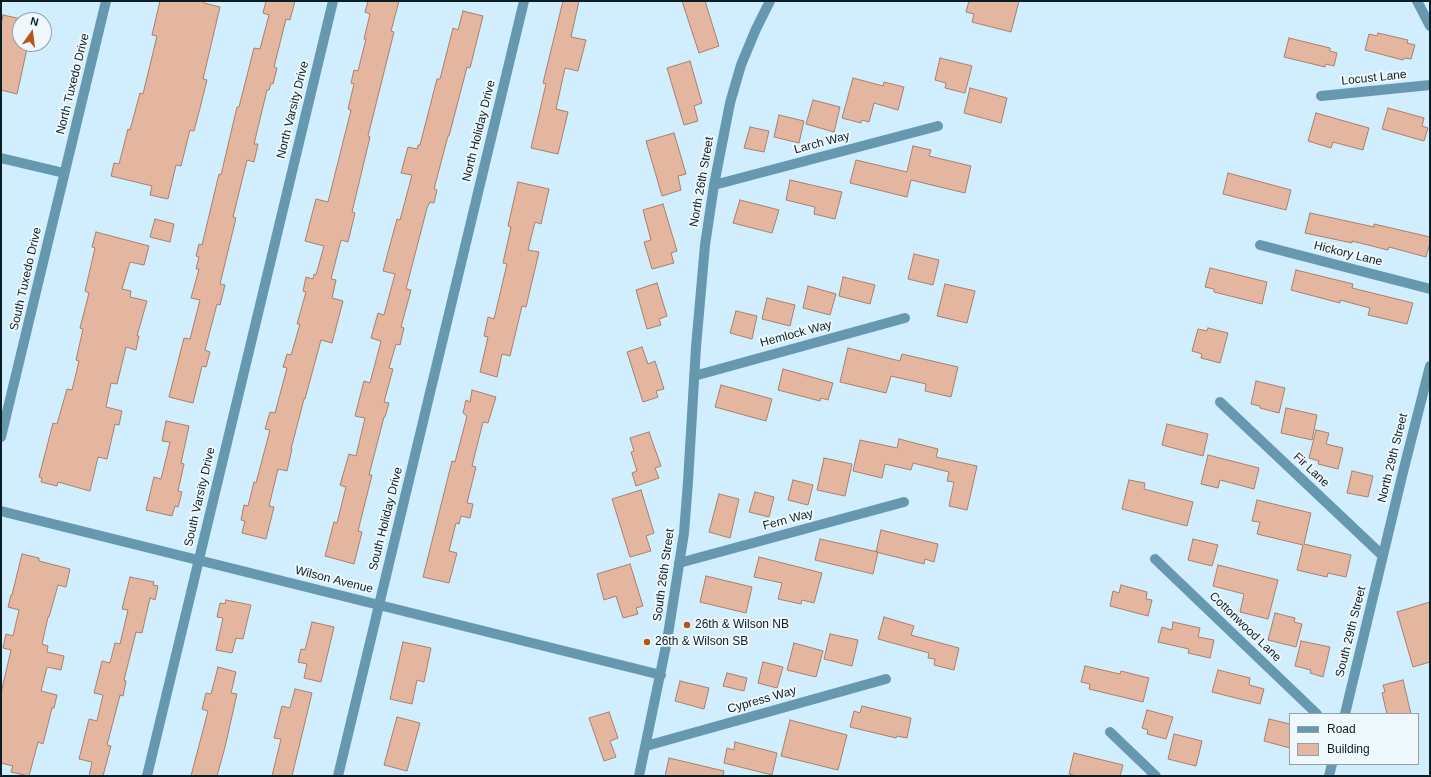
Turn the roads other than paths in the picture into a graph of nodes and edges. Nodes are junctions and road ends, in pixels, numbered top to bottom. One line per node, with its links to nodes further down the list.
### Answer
1 (106, 1): 11 (street, North Tuxedo Drive)
2 (333, 1): 13 (street, North Varsity Drive)
3 (524, 1): 15 (street, North Holiday Drive)
4 (770, 1): 12 (street, North 26th Street)
5 (1417, 1): 6 (street)
6 (1430, 26)
7 (1430, 85): 8 (street, Locust Lane)
8 (1321, 96)
9 (938, 126): 12 (street, Larch Way)
10 (1, 158): 11 (street)
11 (64, 173): 21 (street, South Tuxedo Drive)
12 (714, 185): 19 (street, North 26th Street)
13 (279, 224): 26 (street, South Varsity Drive)
14 (1260, 245): 16 (street, Hickory Lane)
15 (460, 268): 28 (street, South Holiday Drive)
16 (1430, 289)
17 (905, 318): 19 (street, Hemlock Way)
18 (1430, 366): 24 (street, North 29th Street)
19 (694, 376): 27 (street, South 26th Street)
20 (1220, 402): 24 (street, Fir Lane)
21 (1, 437)
22 (904, 502): 27 (street, Fern Way)
23 (1, 511): 26 (street, Wilson Avenue)
24 (1383, 556): 32 (street, South 29th Street)
25 (1155, 559): 31 (street, Cottonwood Lane)
26 (199, 560): 28 (street, Wilson Avenue); 36 (street, South Varsity Drive)
27 (679, 563): 29 (street, South 26th Street)
28 (379, 605): 29 (street, Wilson Avenue); 37 (street, South Holiday Drive)
29 (661, 675): 34 (street, South 26th Street)
30 (886, 679): 34 (street, Cypress Way)
31 (1317, 713)
32 (1345, 713)
33 (1110, 732): 39 (street)
34 (646, 746): 38 (street, South 26th Street)
35 (1332, 765): 40 (street)
36 (146, 776)
37 (338, 776)
38 (639, 776)
39 (1156, 776)
40 (1329, 776)

